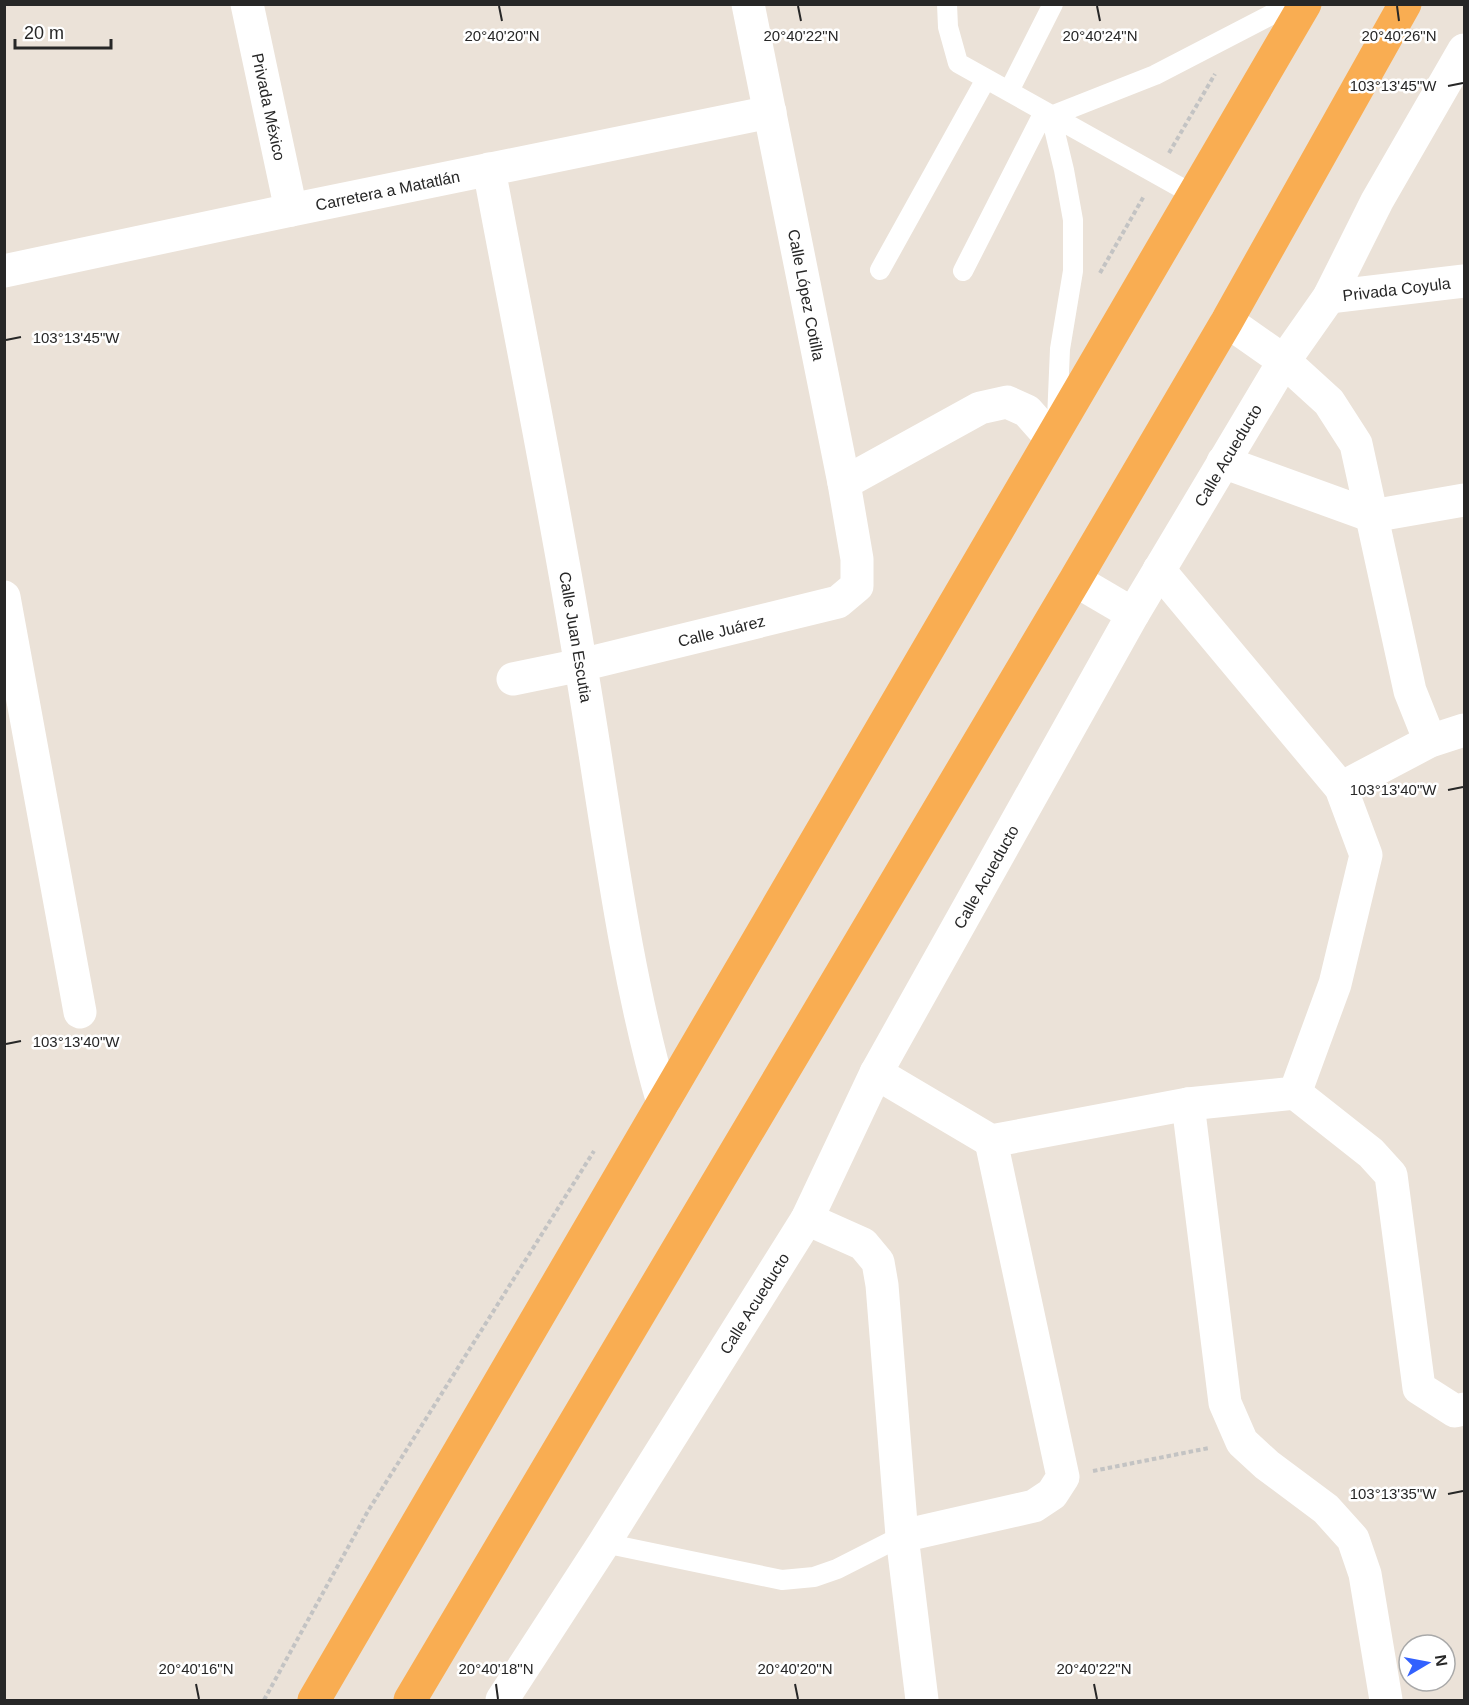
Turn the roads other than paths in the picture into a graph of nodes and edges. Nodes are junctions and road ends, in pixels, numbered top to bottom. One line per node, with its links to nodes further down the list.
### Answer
1 (247, 4): 15 (street, Privada México)
2 (748, 4): 11 (street, Calle López Cotilla)
3 (947, 4): 9 (lane)
4 (1053, 4): 10 (lane)
5 (1292, 4): 12 (lane)
6 (1305, 4): 14 (highway)
7 (1405, 4): 21 (highway)
8 (1464, 50): 20 (street, Calle Acueducto)
9 (986, 79): 10 (lane); 16 (lane)
10 (1010, 91): 12 (lane)
11 (770, 112): 13 (street, Carretera a Matatlán); 25 (street, Calle López Cotilla)
12 (1048, 114): 14 (lane); 18 (lane); 23 (lane)
13 (489, 169): 15 (street, Carretera a Matatlán); 33 (street, Calle Juan Escutia)
14 (1194, 195): 23 (highway)
15 (291, 210): 17 (street, Carretera a Matatlán)
16 (880, 270)
17 (4, 271)
18 (963, 271)
19 (1464, 281): 20 (street, Privada Coyula)
20 (1329, 297): 22 (street, Calle Acueducto)
21 (1227, 321): 22 (street); 29 (highway)
22 (1284, 361): 24 (street, Calle Acueducto); 27 (street)
23 (1054, 433): 25 (street); 41 (highway)
24 (1224, 462): 27 (street); 28 (street, Calle Acueducto)
25 (844, 483): 30 (street, Calle López Cotilla)
26 (1464, 500): 27 (street)
27 (1372, 516): 36 (street)
28 (1159, 570): 32 (street, Calle Acueducto); 37 (street)
29 (1075, 580): 32 (street); 49 (highway)
30 (857, 586): 33 (street, Calle Juárez)
31 (4, 597): 38 (street)
32 (1133, 614): 39 (street, Calle Acueducto)
33 (581, 665): 34 (street, Calle Juárez); 41 (street, Calle Juan Escutia)
34 (513, 679)
35 (1464, 730): 36 (street)
36 (1430, 741): 37 (street)
37 (1341, 788): 40 (street)
38 (80, 1011)
39 (876, 1074): 43 (street); 44 (street, Calle Acueducto)
40 (1295, 1093): 42 (street); 45 (street)
41 (663, 1103): 48 (highway)
42 (1188, 1104): 43 (street); 52 (street)
43 (992, 1141): 46 (street)
44 (807, 1220): 46 (street); 47 (street, Calle Acueducto)
45 (1464, 1409)
46 (902, 1536): 47 (lane); 51 (street)
47 (604, 1542): 50 (street, Calle Acueducto)
48 (314, 1701)
49 (410, 1701)
50 (502, 1701)
51 (922, 1701)
52 (1386, 1701)

